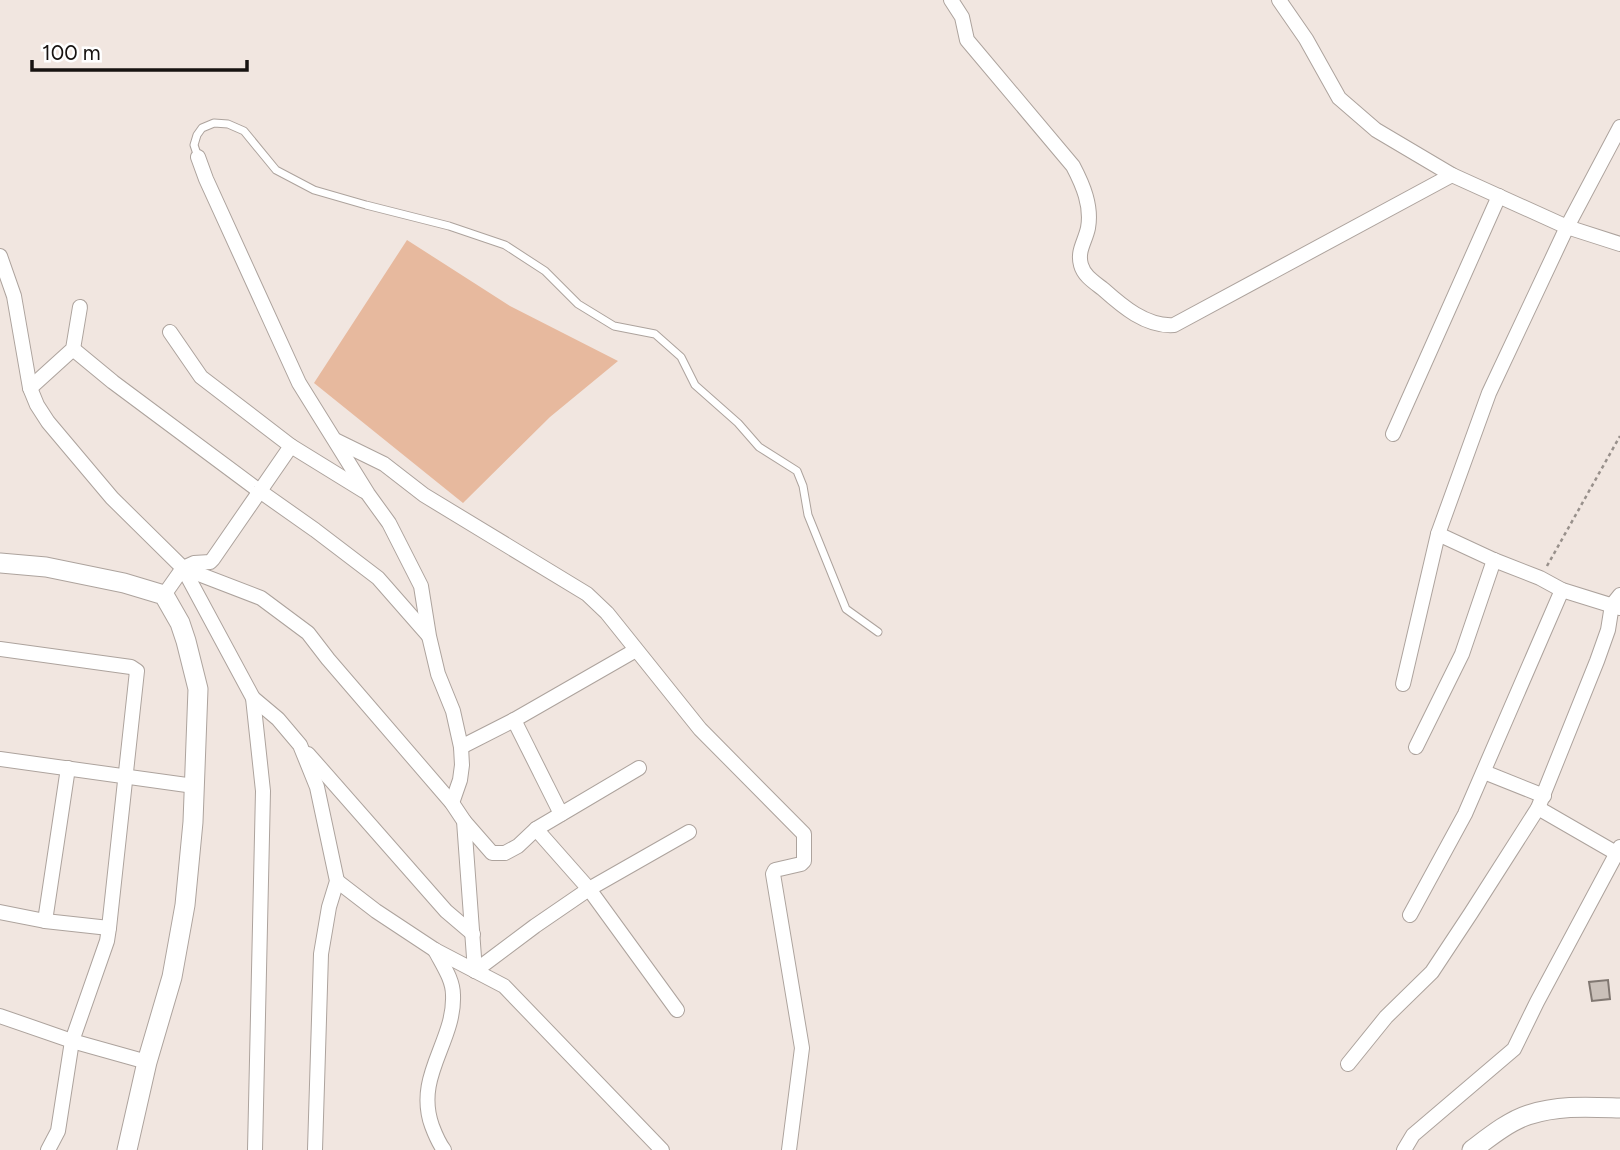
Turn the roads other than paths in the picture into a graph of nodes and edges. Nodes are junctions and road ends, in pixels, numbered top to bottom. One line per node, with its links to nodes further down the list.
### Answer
1 (951, 0): 5 (street)
2 (1279, 0): 5 (street)
3 (1620, 127): 7 (street)
4 (198, 157): 15 (street); 26 (lane)
5 (1452, 175): 6 (street)
6 (1499, 196): 7 (street); 14 (street)
7 (1567, 227): 8 (street); 19 (street)
8 (1620, 244)
9 (0, 256): 13 (street)
10 (80, 307): 12 (street)
11 (170, 331): 16 (street)
12 (73, 349): 13 (street); 17 (street)
13 (30, 388): 22 (street)
14 (1393, 434)
15 (337, 441): 18 (street); 29 (street)
16 (291, 446): 17 (street); 18 (street)
17 (259, 491): 22 (street); 27 (street)
18 (368, 494): 27 (street)
19 (1438, 534): 20 (street); 30 (street)
20 (1494, 560): 23 (street); 35 (street)
21 (0, 564): 24 (main road)
22 (183, 568): 24 (street); 31 (street); 43 (street)
23 (1562, 590): 25 (street); 39 (street)
24 (164, 595): 41 (main road)
25 (1617, 603): 42 (street)
26 (878, 632)
27 (429, 636): 34 (street)
28 (0, 649): 40 (street)
29 (636, 650): 32 (street); 70 (street)
30 (1403, 684)
31 (253, 698): 33 (street); 66 (street)
32 (514, 720): 34 (street); 44 (street)
33 (300, 745): 49 (street); 55 (street)
34 (461, 747): 43 (street)
35 (1416, 747)
36 (0, 759): 37 (street)
37 (68, 768): 40 (street); 53 (street)
38 (639, 768): 44 (street)
39 (1484, 772): 42 (street); 52 (street)
40 (127, 776): 41 (street); 54 (street)
41 (194, 786): 61 (main road)
42 (1541, 802): 48 (street); 62 (street)
43 (453, 803): 45 (street)
44 (561, 814): 46 (street)
45 (464, 821): 46 (street); 55 (street)
46 (536, 829): 50 (street)
47 (689, 831): 50 (street)
48 (1618, 850): 71 (street)
49 (337, 881): 56 (street); 67 (street)
50 (589, 889): 57 (street); 58 (street)
51 (0, 912): 53 (street)
52 (1410, 915)
53 (45, 921): 54 (street)
54 (109, 928): 60 (street)
55 (473, 934): 57 (street)
56 (435, 950): 57 (street); 68 (street)
57 (475, 971): 69 (street)
58 (677, 1010)
59 (0, 1016): 60 (street)
60 (72, 1041): 61 (street); 64 (street)
61 (147, 1062): 65 (main road)
62 (1348, 1063)
63 (1620, 1108): 72 (main road)
64 (48, 1150)
65 (127, 1150)
66 (255, 1150)
67 (315, 1150)
68 (444, 1150)
69 (662, 1150)
70 (789, 1150)
71 (1404, 1150)
72 (1472, 1150)

